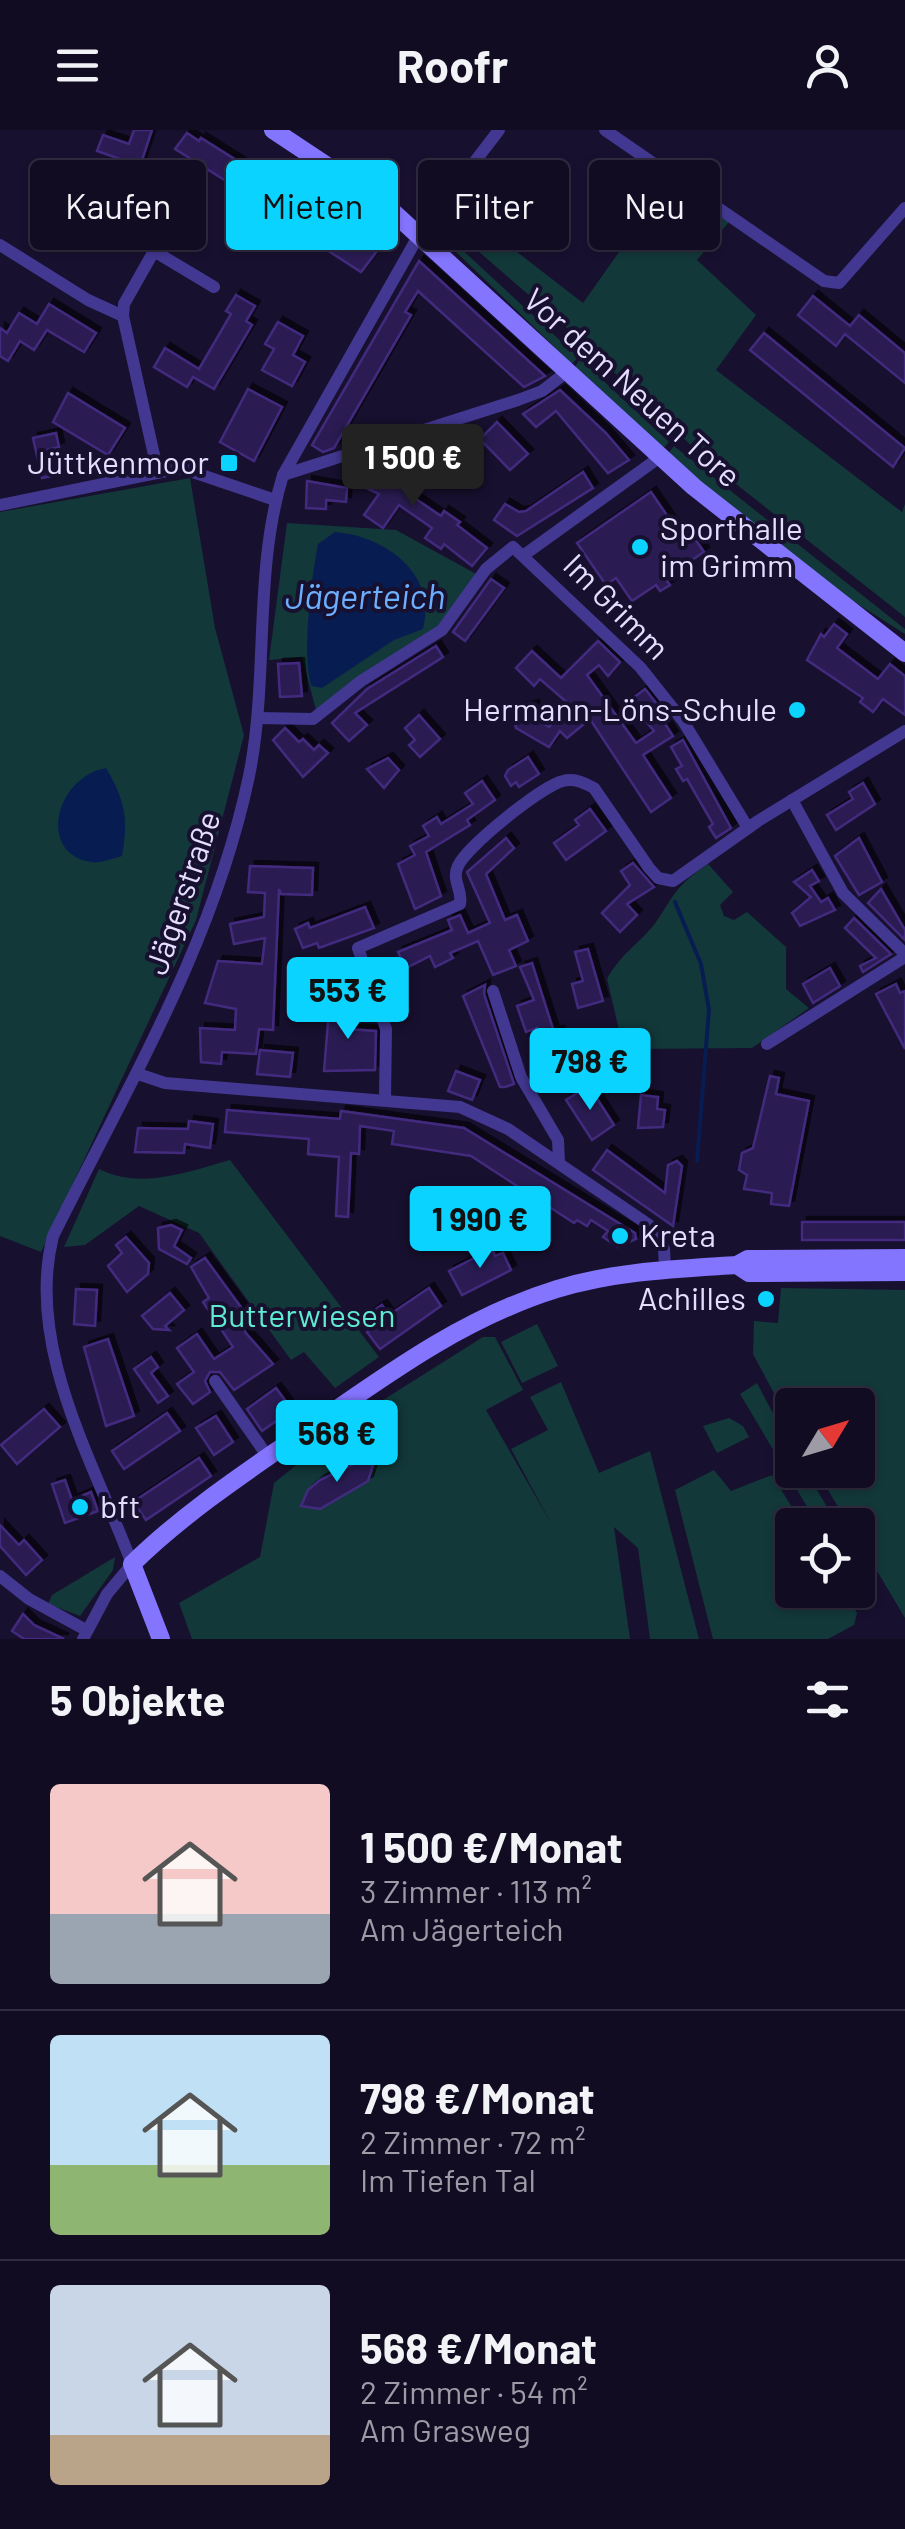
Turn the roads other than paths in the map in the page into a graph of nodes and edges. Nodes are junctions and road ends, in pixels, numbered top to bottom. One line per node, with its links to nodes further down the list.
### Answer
1 (273, 130): 6 (main road, Vor dem Neuen Tore)
2 (499, 130): 4 (street, Jägerstraße)
3 (605, 130): 5 (street)
4 (476, 160)
5 (905, 208)
6 (418, 232)
7 (418, 237): 15 (street, Jägerstraße)
8 (0, 244): 11 (street)
9 (437, 250): 12 (main road, Vor dem Neuen Tore)
10 (214, 287): 11 (street)
11 (123, 316): 14 (street)
12 (568, 371): 13 (main road, Vor dem Neuen Tore); 15 (street)
13 (660, 457): 18 (street); 19 (main road, Vor dem Neuen Tore)
14 (158, 472): 16 (street); 17 (street)
15 (282, 475): 16 (street, Jägerstraße)
16 (275, 500): 20 (street, Jägerstraße)
17 (0, 505)
18 (524, 555): 20 (street, Im Grimm); 23 (street, Im Grimm)
19 (905, 652)
20 (258, 718): 27 (street, Jägerstraße)
21 (905, 731): 22 (street)
22 (792, 800): 23 (street); 24 (street)
23 (748, 828): 28 (street)
24 (905, 956): 26 (street)
25 (493, 991): 29 (street)
26 (767, 1044)
27 (138, 1074): 28 (street); 36 (street, Jägerstraße)
28 (384, 1098): 29 (street)
29 (558, 1162): 32 (street)
30 (905, 1258): 31 (main road)
31 (737, 1265): 32 (main road); 33 (main road)
32 (665, 1270): 35 (main road)
33 (905, 1272)
34 (215, 1381): 35 (street)
35 (268, 1457): 36 (main road)
36 (132, 1564): 38 (street); 39 (main road)
37 (0, 1576): 38 (street)
38 (84, 1635)
39 (161, 1639)

